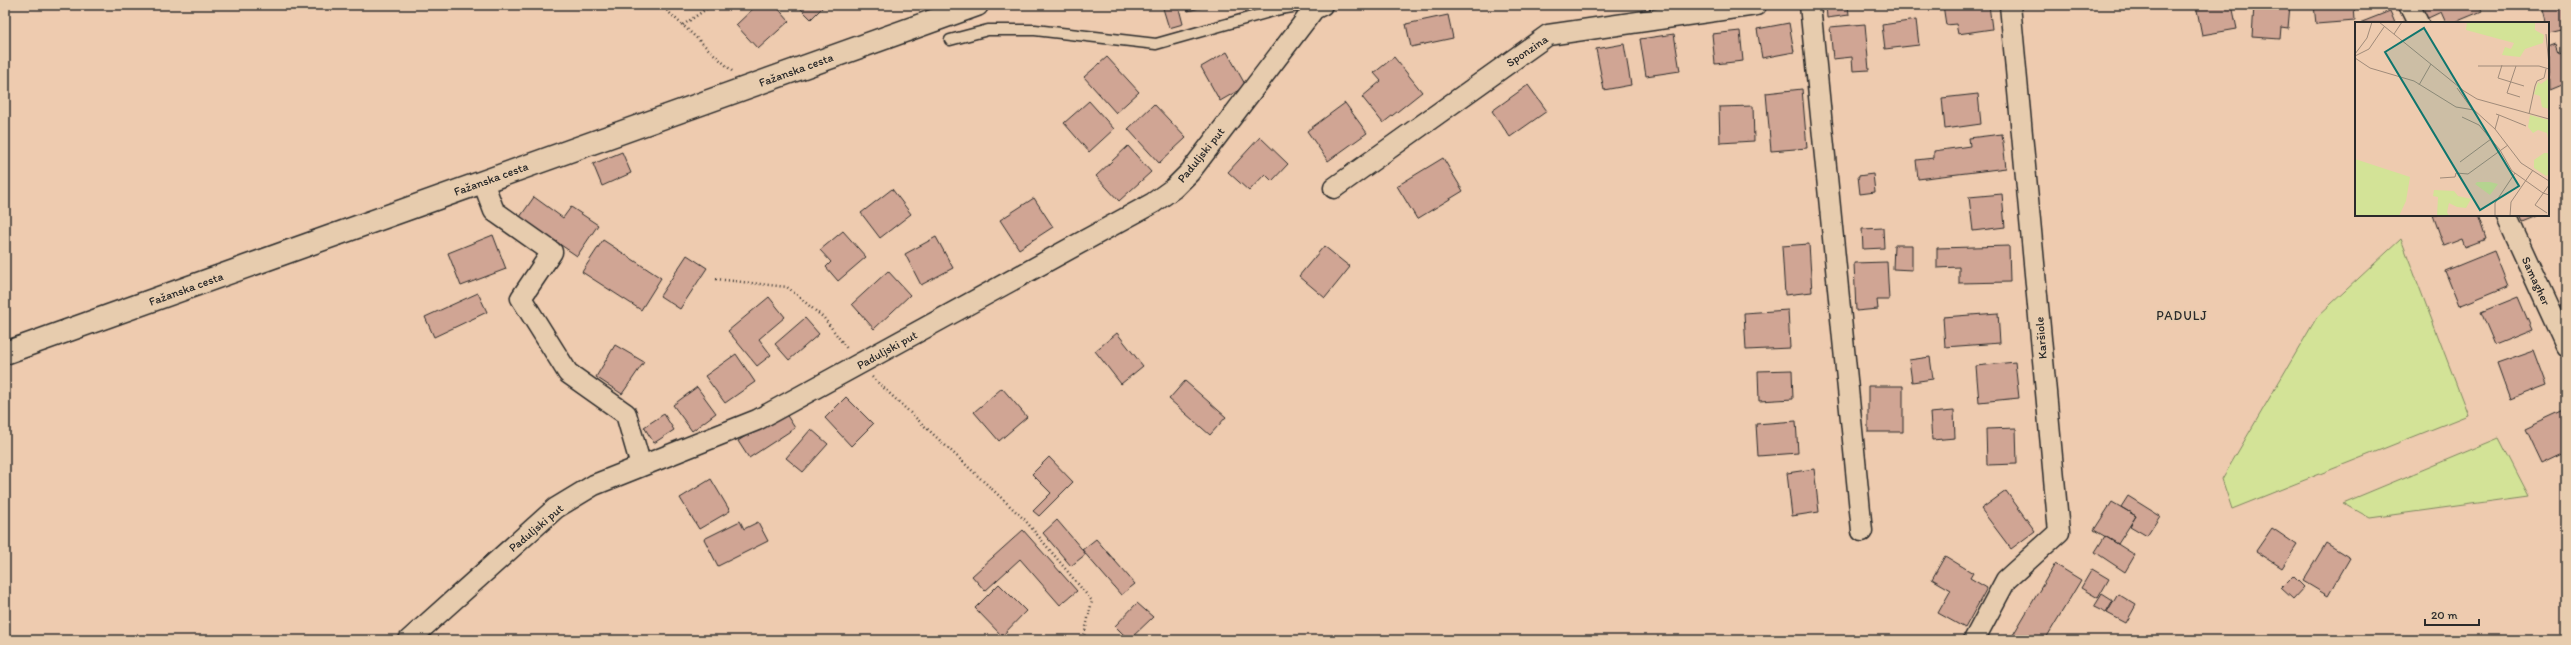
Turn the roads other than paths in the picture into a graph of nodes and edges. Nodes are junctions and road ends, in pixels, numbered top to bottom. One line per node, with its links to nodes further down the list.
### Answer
1 (977, 5): 9 (main road, Fažanska cesta)
2 (1756, 5): 10 (street, Sponzina)
3 (1810, 5): 15 (street)
4 (2010, 5): 17 (street, Karšiole)
5 (2409, 5): 7 (street)
6 (1312, 6): 8 (lane); 14 (street, Paduljski put)
7 (2418, 22)
8 (950, 40)
9 (484, 182): 13 (main road, Fažanska cesta); 14 (street)
10 (1334, 188)
11 (2506, 216): 12 (street, Samagher)
12 (2566, 346)
13 (5, 353)
14 (641, 466): 16 (street, Paduljski put)
15 (1862, 531)
16 (409, 640)
17 (1974, 640)

